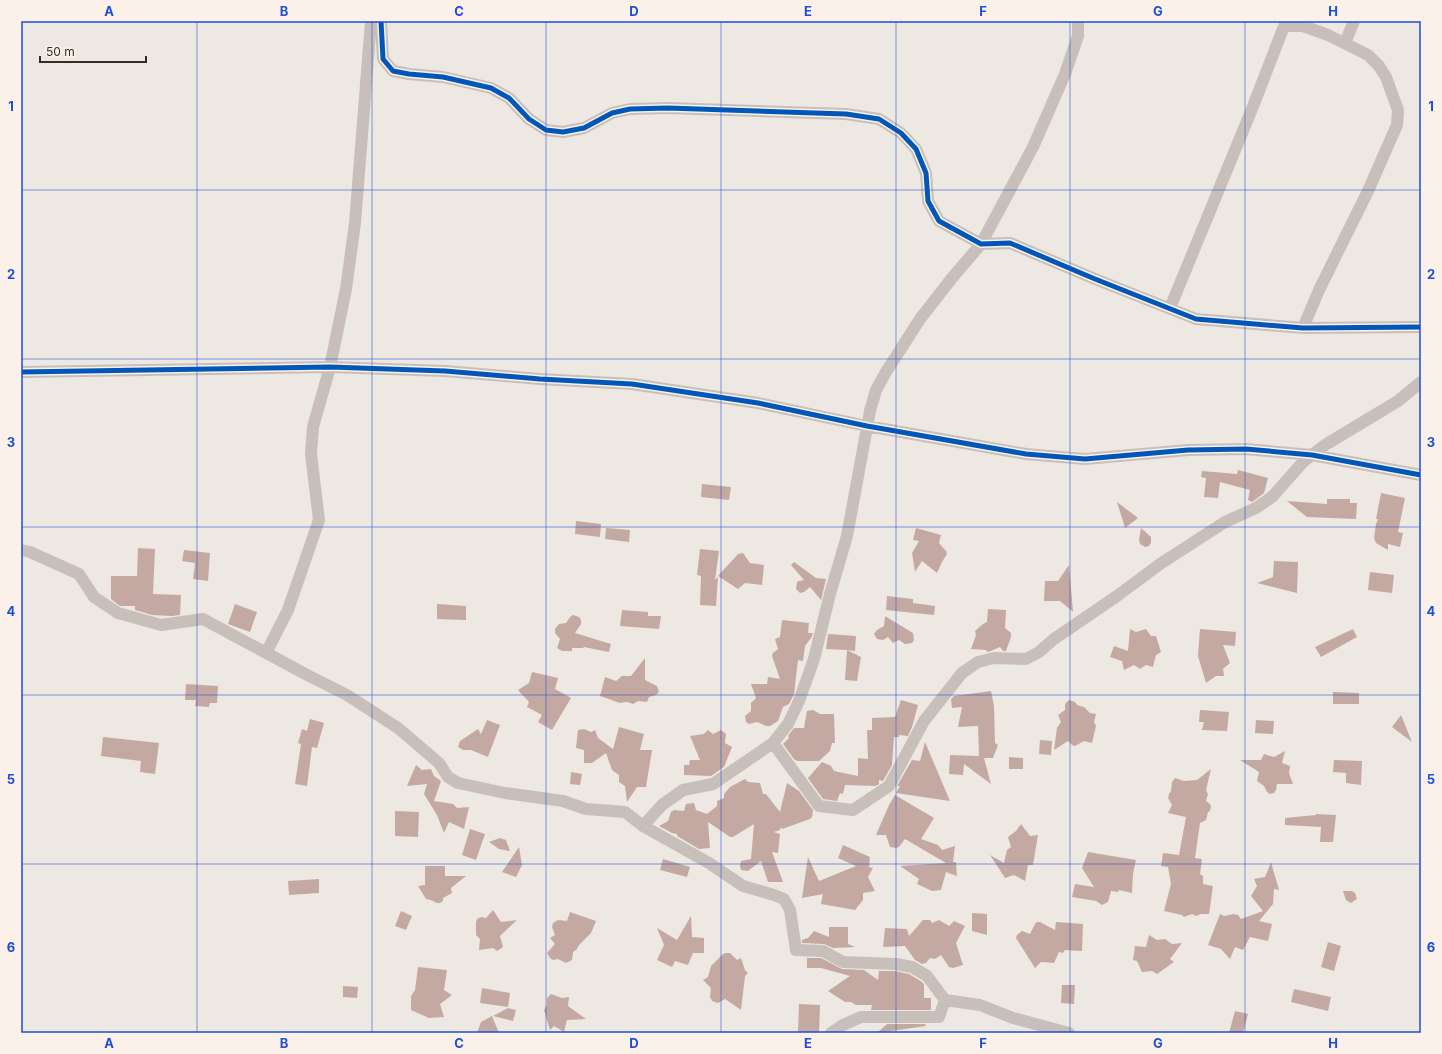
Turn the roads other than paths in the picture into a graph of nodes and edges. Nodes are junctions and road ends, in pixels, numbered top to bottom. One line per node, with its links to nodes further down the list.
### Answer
1 (371, 21): 13 (street)
2 (381, 21): 9 (street)
3 (1078, 21): 9 (street)
4 (1314, 21): 7 (street)
5 (1354, 21): 8 (street)
6 (1285, 23): 7 (street); 10 (street)
7 (1303, 26): 8 (street)
8 (1345, 43): 12 (street)
9 (981, 244): 10 (street); 16 (street)
10 (1170, 308): 12 (street)
11 (1421, 327): 12 (street)
12 (1303, 328)
13 (330, 367): 14 (street); 16 (street); 20 (street)
14 (21, 372)
15 (1421, 382): 17 (street)
16 (867, 426): 17 (street); 21 (street)
17 (1312, 455): 18 (street); 21 (street)
18 (1421, 475)
19 (21, 550): 20 (street)
20 (266, 653): 22 (street)
21 (773, 743): 22 (street)
22 (643, 826): 23 (street)
23 (945, 1000): 24 (street); 25 (street)
24 (832, 1033)
25 (1069, 1033)

